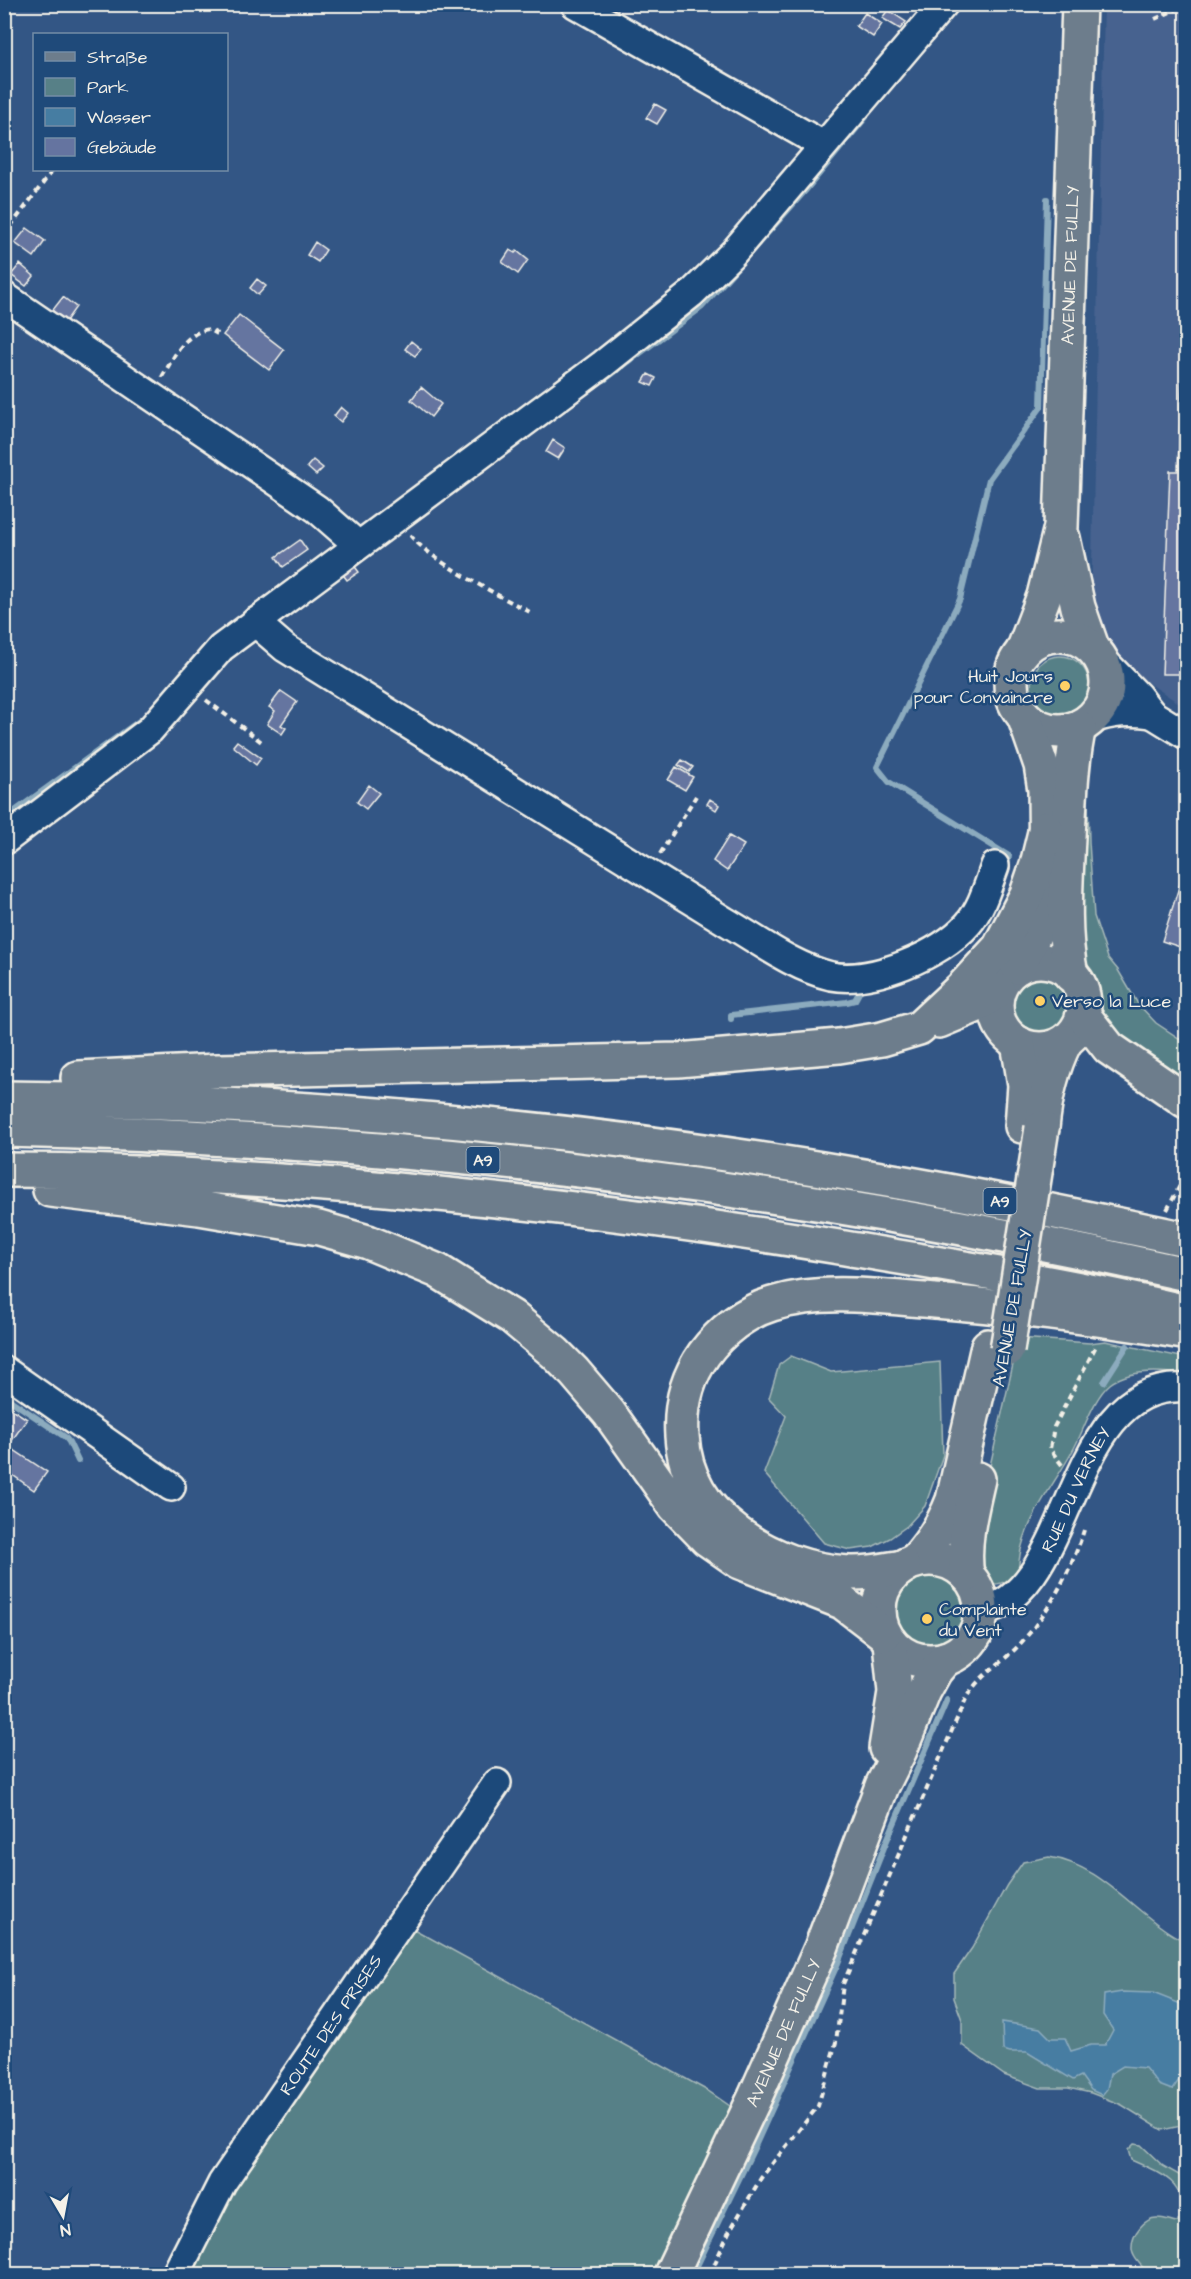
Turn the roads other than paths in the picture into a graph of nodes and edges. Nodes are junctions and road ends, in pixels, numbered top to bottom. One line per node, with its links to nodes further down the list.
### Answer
1 (575, 4): 4 (street)
2 (944, 4): 4 (street)
3 (1079, 4): 6 (main road, AVENUE DE FULLY)
4 (823, 145): 7 (street)
5 (4, 296): 7 (street)
6 (1061, 527): 9 (main road, AVENUE DE FULLY); 10 (main road, AVENUE DE FULLY)
7 (358, 545): 8 (street)
8 (255, 622): 16 (street); 17 (street)
9 (1023, 651): 10 (main road); 12 (main road)
10 (1096, 652): 11 (street); 13 (main road)
11 (1152, 714): 13 (street); 14 (street)
12 (1024, 716): 13 (main road); 15 (main road)
13 (1085, 723): 18 (main road)
14 (1186, 735)
15 (1046, 828): 19 (main road); 21 (main road)
16 (4, 841)
17 (995, 866)
18 (1071, 975): 19 (main road); 20 (main road)
19 (1008, 979): 21 (main road); 23 (main road)
20 (1083, 1015): 22 (main road); 26 (main road)
21 (919, 1028): 24 (main road)
22 (1065, 1042): 23 (main road); 27 (main road, AVENUE DE FULLY)
23 (1018, 1043): 27 (main road, AVENUE DE FULLY)
24 (4, 1081)
25 (4, 1098): 31 (main road, A9)
26 (1186, 1101)
27 (1032, 1127): 35 (main road, AVENUE DE FULLY, bridge)
28 (4, 1130): 32 (main road, A9)
29 (4, 1170): 33 (main road)
30 (4, 1187): 42 (main road)
31 (1186, 1239)
32 (1186, 1274)
33 (1186, 1312)
34 (1186, 1333): 39 (main road)
35 (998, 1348): 39 (main road, AVENUE DE FULLY); 40 (main road, AVENUE DE FULLY)
36 (4, 1370): 38 (street)
37 (1186, 1388): 41 (street, RUE DU VERNEY)
38 (171, 1487)
39 (909, 1564): 40 (main road); 42 (main road)
40 (967, 1575): 41 (main road)
41 (981, 1611): 43 (main road)
42 (887, 1638): 43 (main road); 45 (main road, AVENUE DE FULLY)
43 (945, 1659): 45 (main road, AVENUE DE FULLY)
44 (497, 1783): 46 (street, ROUTE DES PRISES)
45 (882, 1786): 47 (main road, AVENUE DE FULLY)
46 (176, 2274)
47 (671, 2274)

